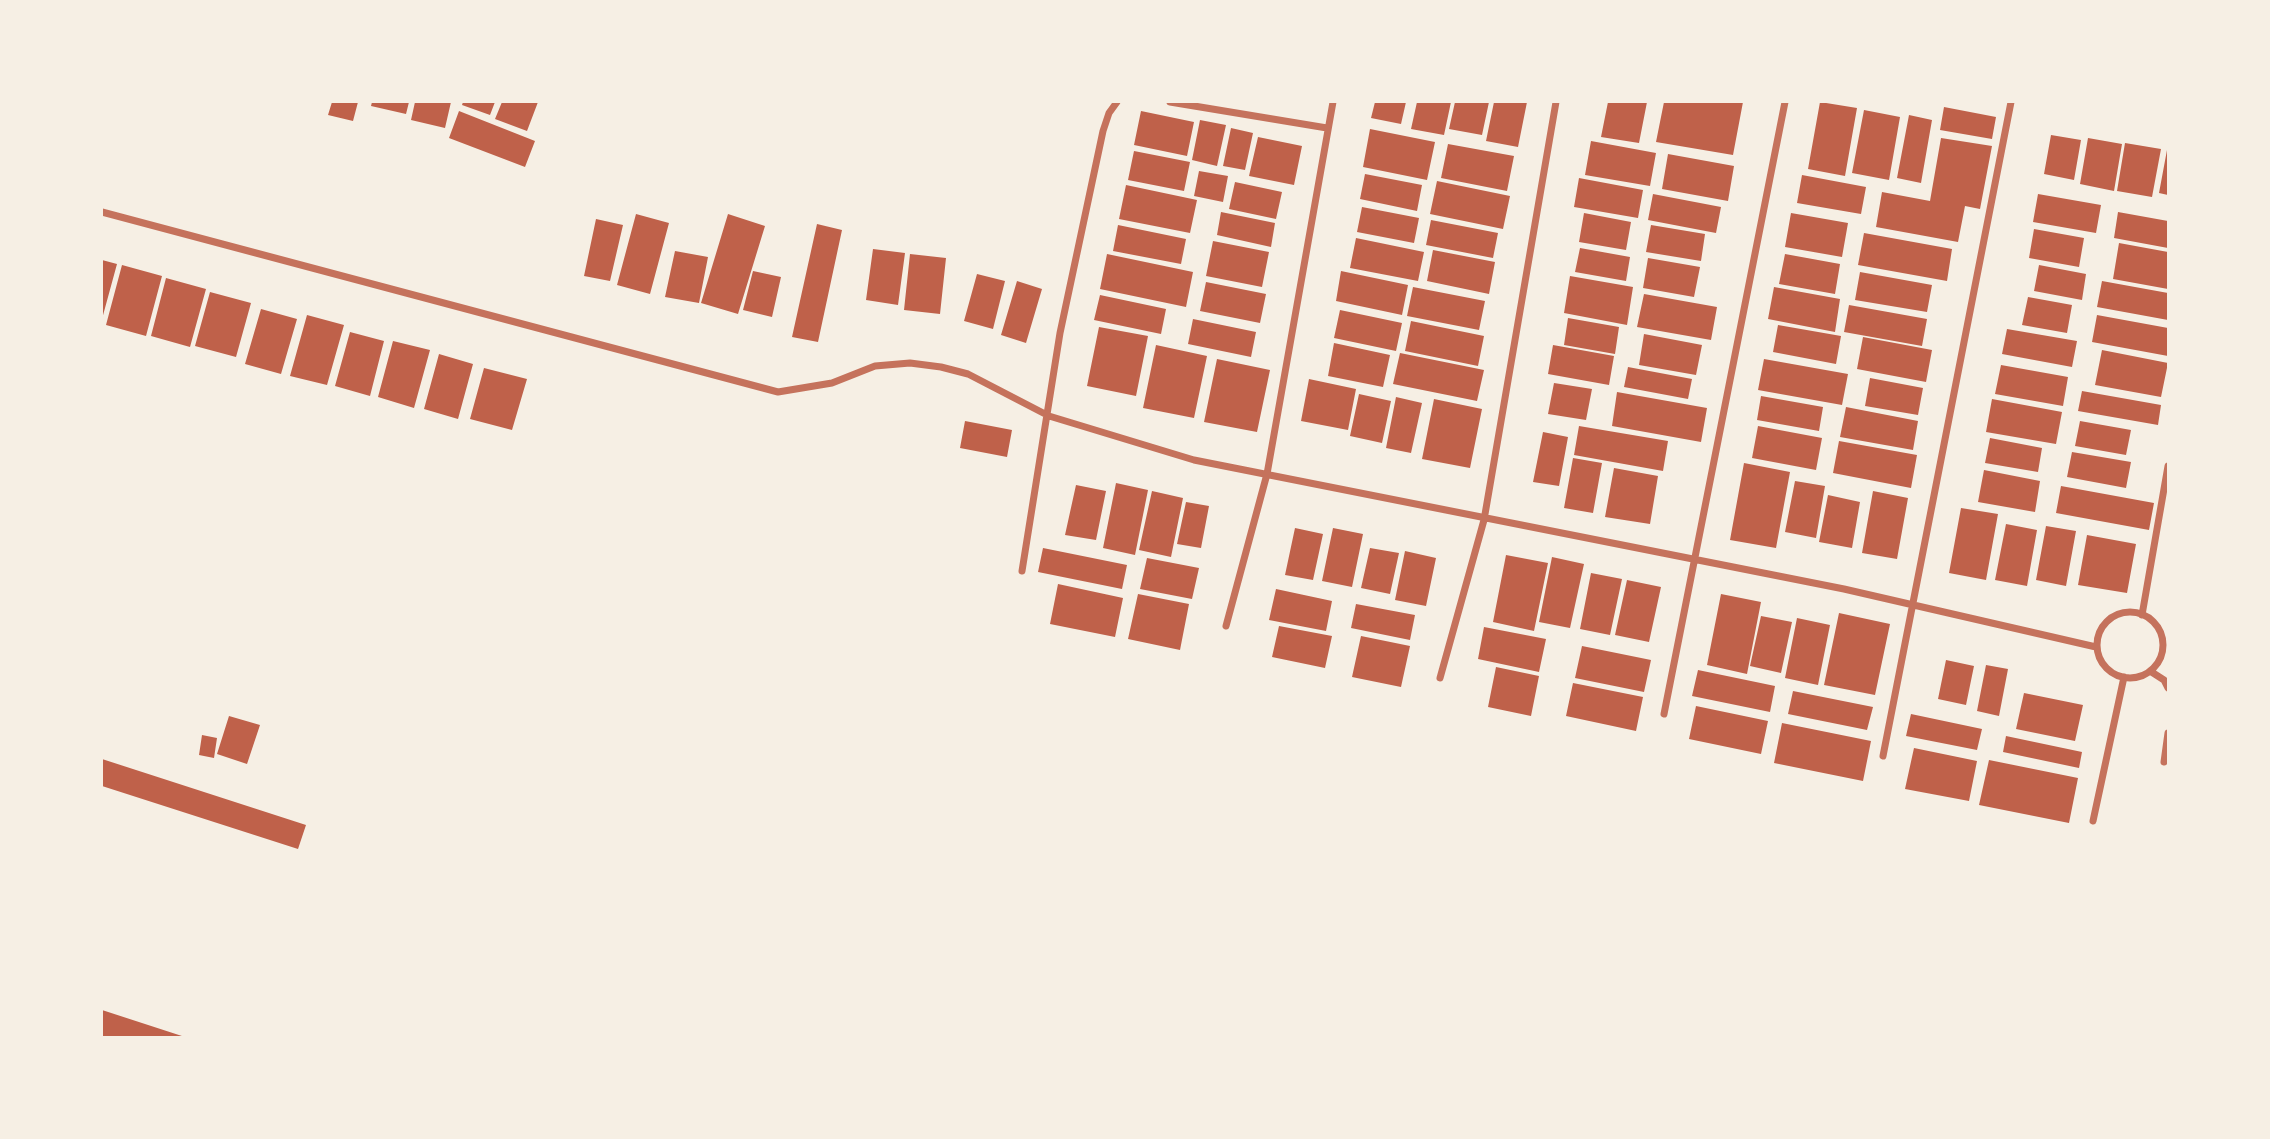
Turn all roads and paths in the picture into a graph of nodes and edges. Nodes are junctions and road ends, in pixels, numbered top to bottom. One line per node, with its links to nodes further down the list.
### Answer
1 (1117, 102): 9 (street)
2 (1170, 102): 7 (street)
3 (1333, 102): 7 (street)
4 (1556, 102): 12 (street)
5 (1785, 102): 13 (street)
6 (2011, 102): 15 (street)
7 (1327, 128): 11 (street)
8 (102, 212): 9 (street)
9 (1049, 416): 11 (street); 14 (street)
10 (2168, 466): 16 (street)
11 (1267, 474): 12 (street); 17 (street)
12 (1484, 520): 13 (street); 22 (street)
13 (1696, 560): 15 (street); 24 (street)
14 (1022, 571)
15 (1911, 604): 19 (street); 26 (street)
16 (2142, 615): 18 (street); 19 (street)
17 (1226, 626)
18 (2165, 634): 20 (street)
19 (2096, 647): 21 (street)
20 (2150, 671): 21 (street); 23 (street)
21 (2124, 677): 28 (street)
22 (1440, 678)
23 (2168, 688)
24 (1664, 714)
25 (2168, 733): 27 (street)
26 (1883, 756)
27 (2164, 762)
28 (2093, 821)

